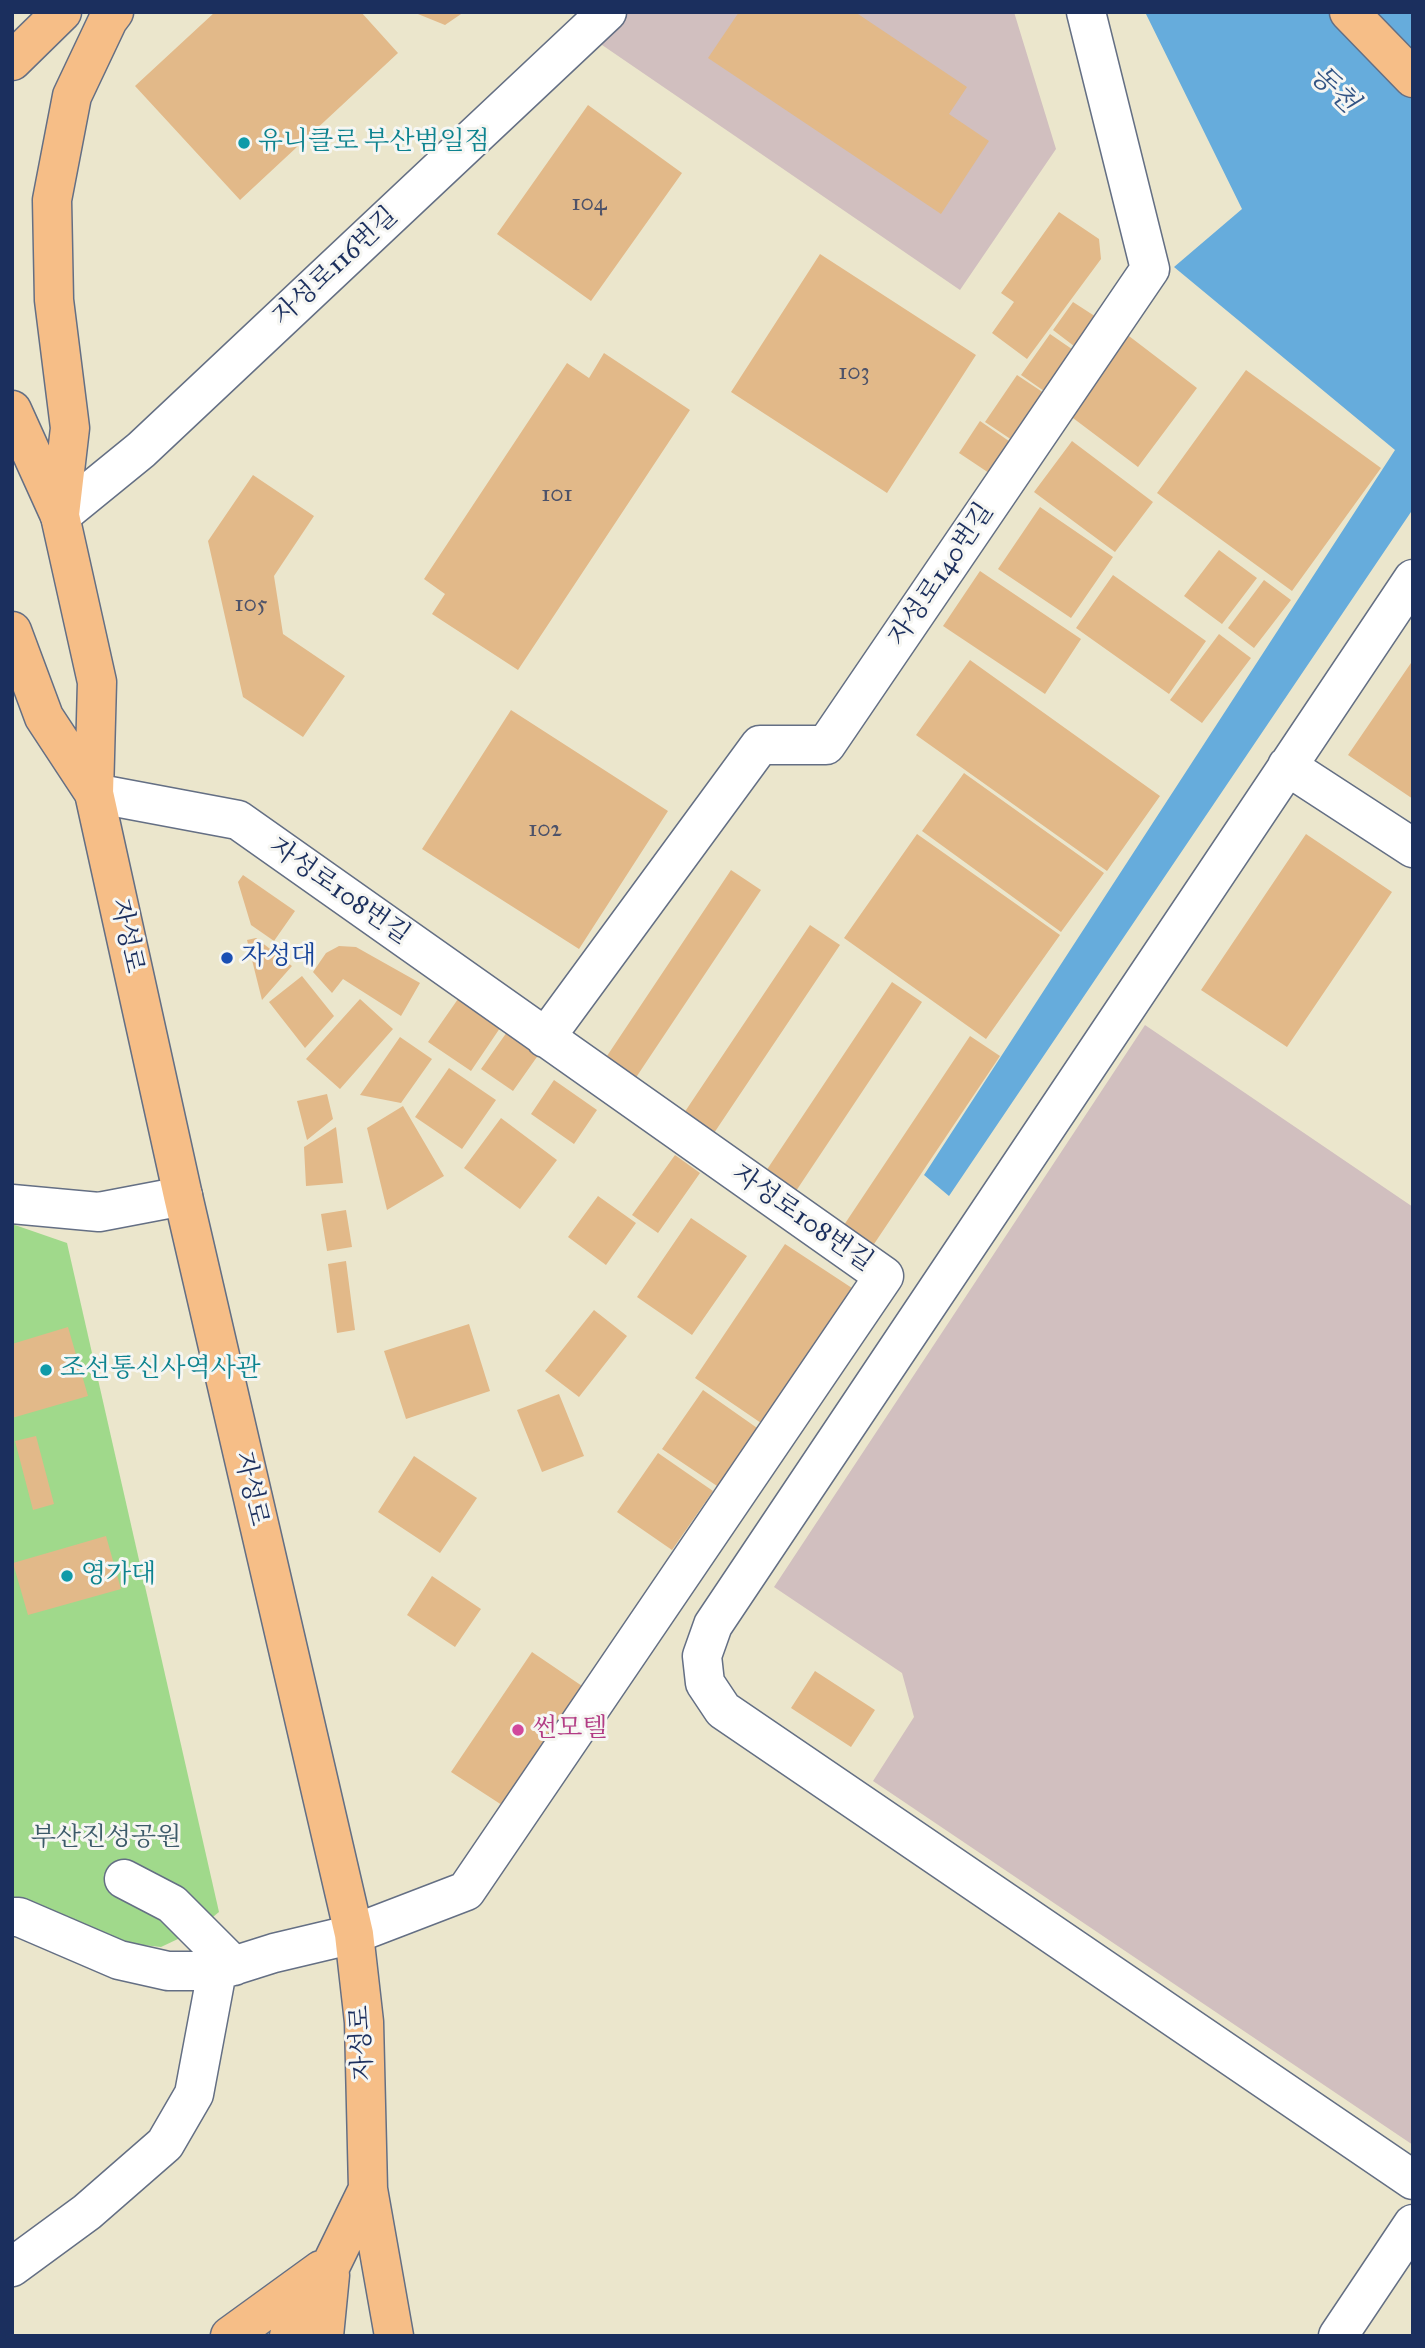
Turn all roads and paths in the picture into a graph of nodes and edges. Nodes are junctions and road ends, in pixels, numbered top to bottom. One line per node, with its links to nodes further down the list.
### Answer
1 (62, 12): 6 (main road)
2 (114, 12): 9 (main road)
3 (607, 12): 9 (street, 자성로116번길)
4 (1086, 12): 15 (street, 자성로140번길)
5 (1349, 12): 7 (main road)
6 (12, 61)
7 (1413, 78)
8 (12, 410): 9 (main road, 자성로)
9 (60, 516): 13 (main road, 자성로)
10 (1413, 579): 12 (street)
11 (12, 631): 13 (main road, 자성로)
12 (1287, 766): 14 (street); 22 (street)
13 (94, 793): 15 (street, 자성로108번길); 16 (main road, 자성로)
14 (1413, 848)
15 (545, 1038): 20 (street, 자성로108번길)
16 (183, 1196): 17 (street); 20 (main road, 자성로)
17 (12, 1204)
18 (124, 1879): 21 (street)
19 (12, 1917): 21 (street)
20 (354, 1934): 21 (street); 23 (main road, 자성로)
21 (226, 1968): 26 (street)
22 (1413, 2180)
23 (368, 2189): 25 (main road, 자성로); 30 (main road, 자성로)
24 (1413, 2224): 31 (street)
25 (332, 2263): 27 (main road); 28 (main road, 자성로); 29 (main road, 자성로)
26 (12, 2267)
27 (230, 2336)
28 (289, 2336)
29 (324, 2336)
30 (394, 2336)
31 (1338, 2336)

